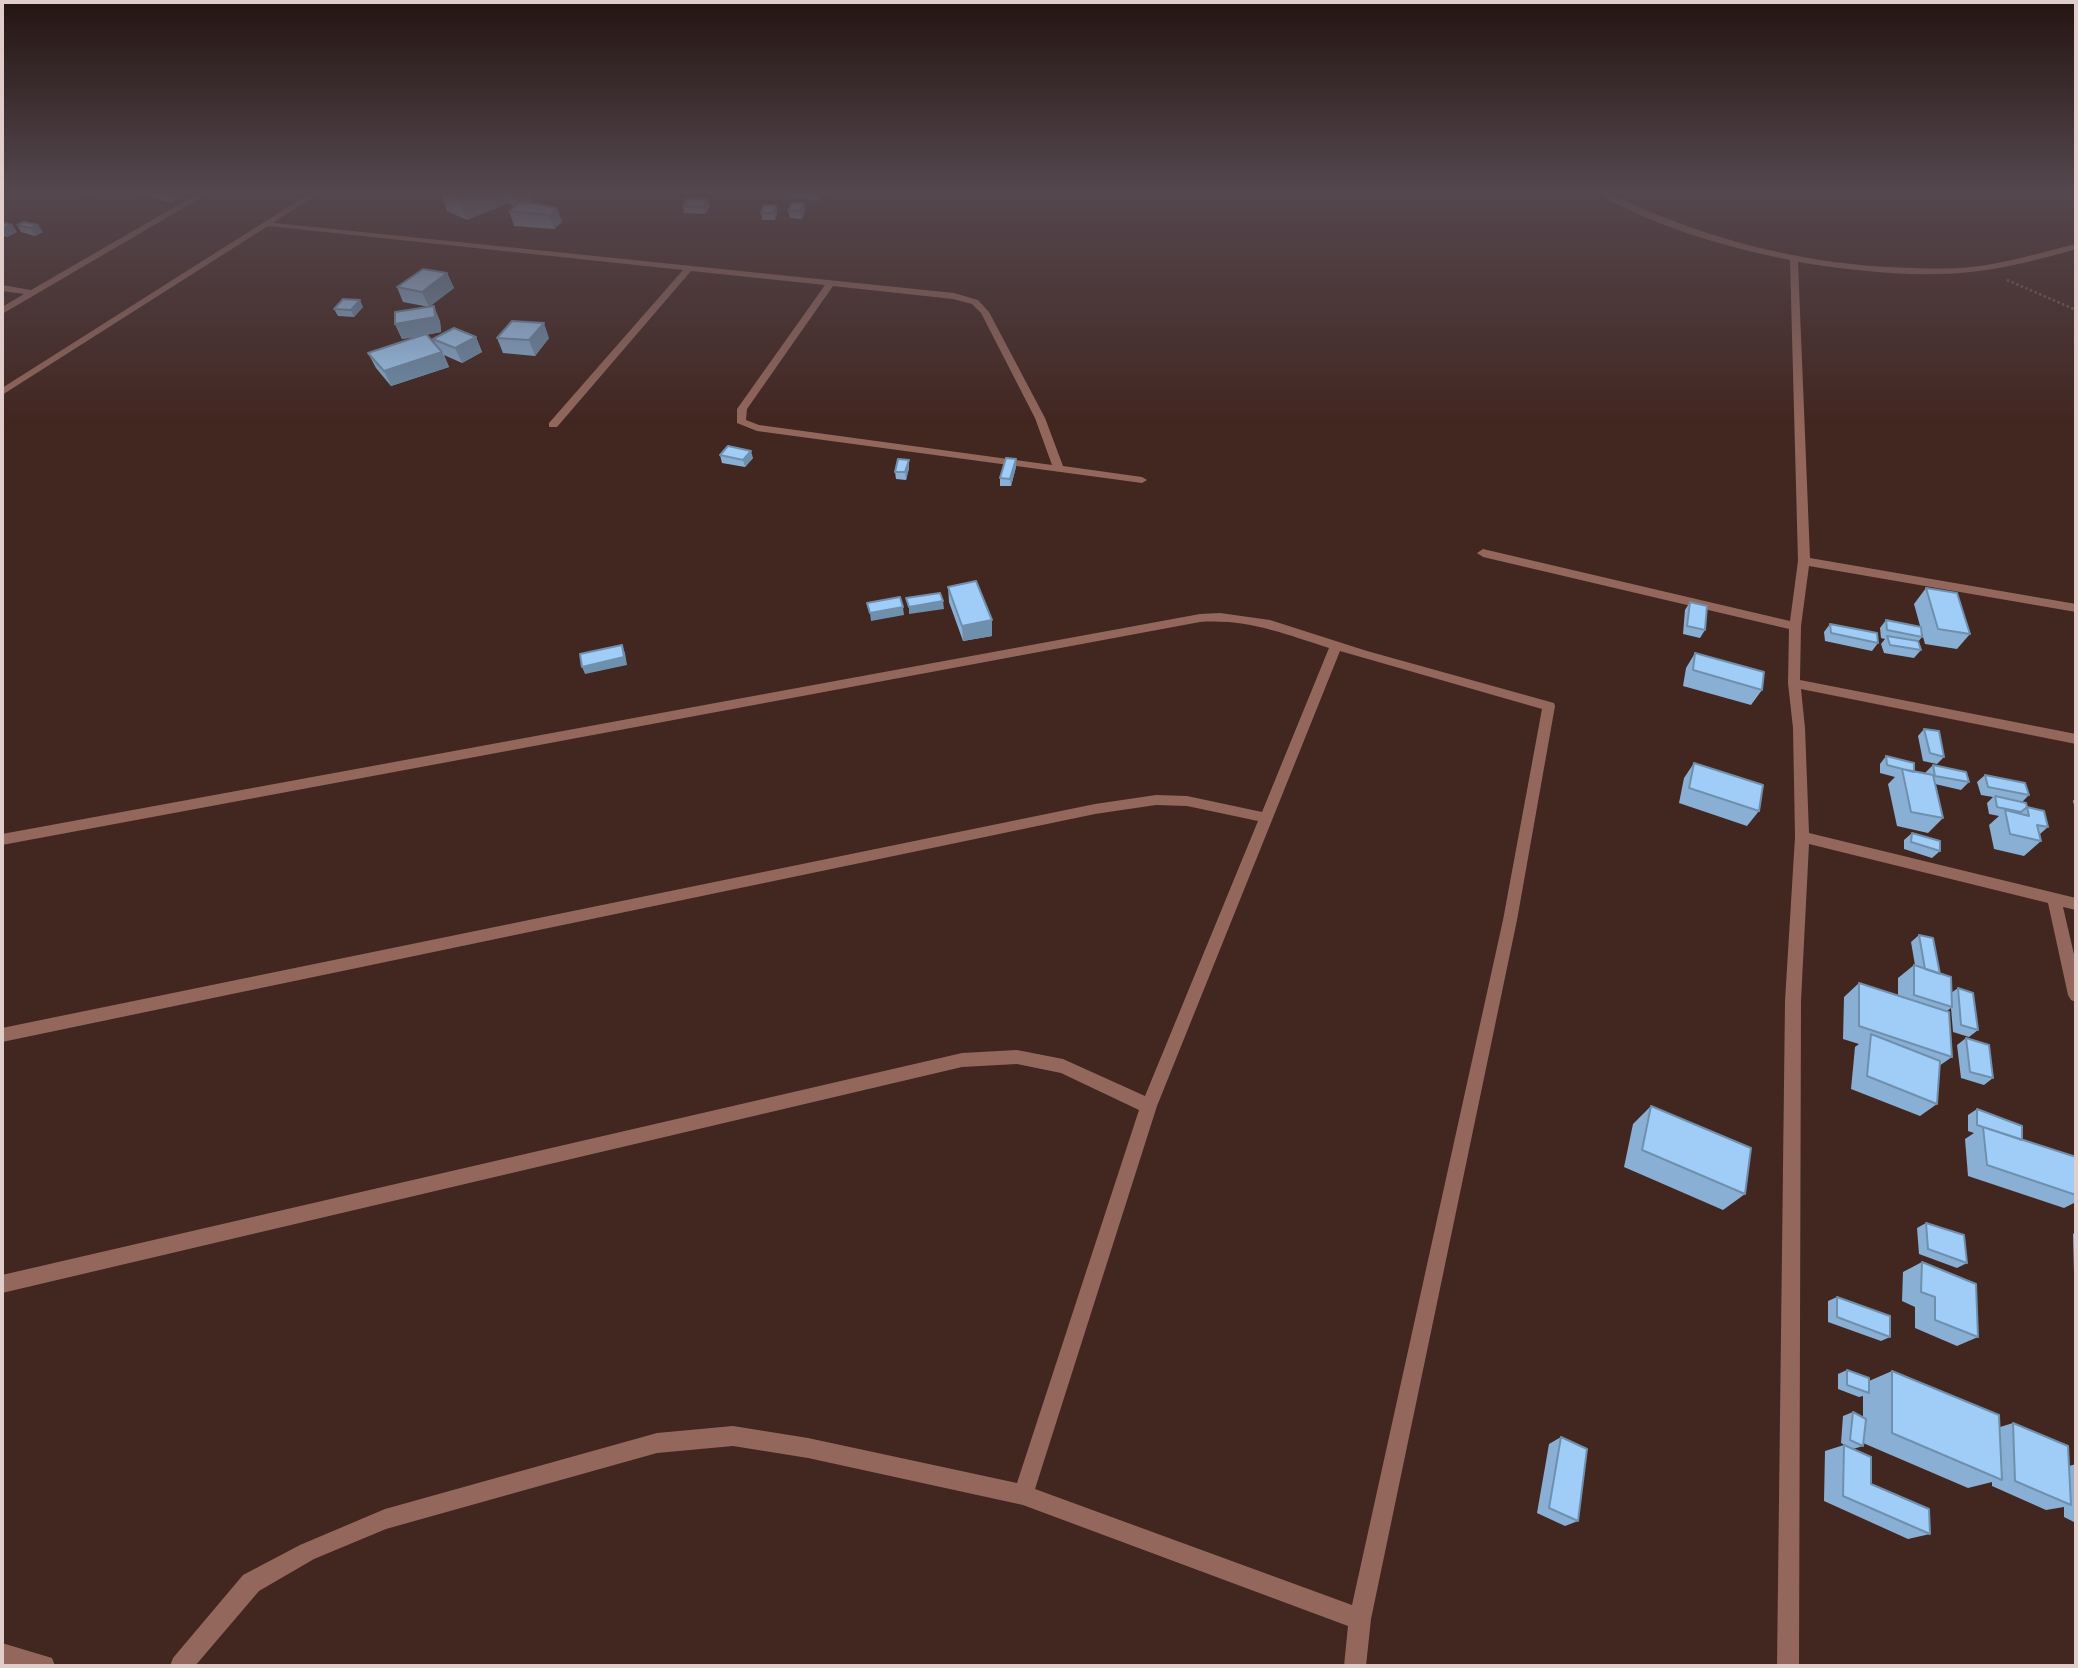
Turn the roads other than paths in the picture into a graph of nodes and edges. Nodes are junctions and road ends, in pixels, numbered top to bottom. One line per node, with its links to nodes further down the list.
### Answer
1 (71, 271): 8 (street)
2 (194, 271): 10 (street)
3 (687, 271): 11 (street)
4 (716, 271): 6 (street)
5 (1794, 271): 15 (street)
6 (831, 283): 12 (street); 12 (street)
7 (2, 288): 8 (street)
8 (32, 293): 9 (street)
9 (2, 311)
10 (2, 392)
11 (553, 425)
12 (1059, 468): 13 (street)
13 (1142, 481)
14 (1483, 553): 17 (street)
15 (1804, 561): 16 (street); 17 (street)
16 (2076, 608)
17 (1795, 626): 19 (street)
18 (1336, 646): 21 (street); 23 (street); 31 (street)
19 (1794, 683): 20 (street); 22 (street)
20 (2076, 739)
21 (1267, 818): 27 (street); 28 (street)
22 (1802, 837): 24 (street); 36 (street)
23 (2, 838)
24 (2054, 898): 25 (street); 26 (street)
25 (2076, 904)
26 (2076, 995)
27 (2, 1035)
28 (1149, 1106): 29 (street); 30 (street)
29 (2, 1284)
30 (1023, 1495): 31 (street); 34 (street)
31 (1360, 1619): 35 (street)
32 (2, 1654): 33 (street)
33 (44, 1666)
34 (181, 1666)
35 (1355, 1666)
36 (1788, 1666)

